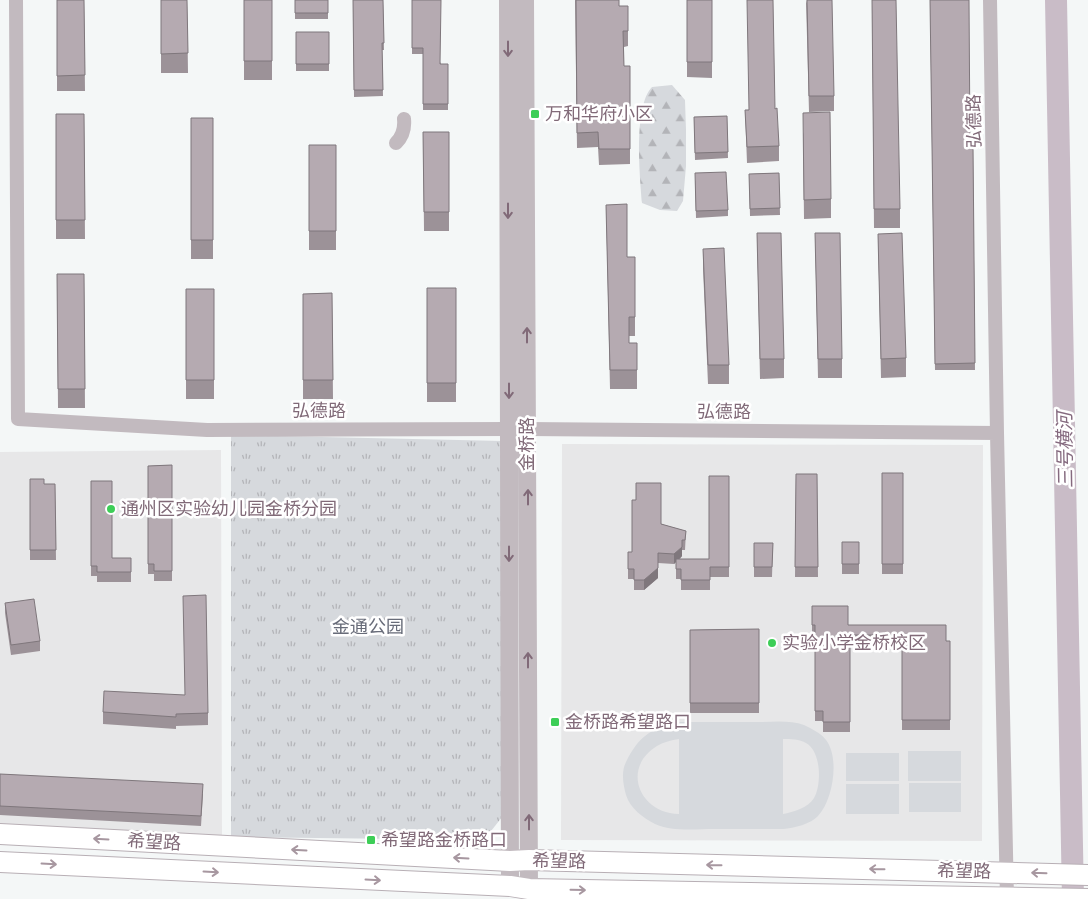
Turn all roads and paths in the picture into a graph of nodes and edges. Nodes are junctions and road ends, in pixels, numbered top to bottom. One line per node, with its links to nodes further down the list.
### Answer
1 (16, 0): 7 (street, 弘德路)
2 (508, 0): 10 (street, 金桥路, one-way to 10)
3 (525, 0): 7 (street, 金桥路, one-way to 3)
4 (990, 0): 8 (street, 弘德路)
5 (404, 118): 6 (street)
6 (396, 143)
7 (527, 429): 8 (street, 弘德路); 10 (street, 金桥路, one-way to 7)
8 (997, 433): 15 (street)
9 (0, 834): 10 (main road, 希望路, one-way to 9)
10 (520, 861): 12 (main road, 希望路, one-way to 10); 13 (street, 金桥路)
11 (0, 862): 13 (main road, 希望路, one-way to 13)
12 (1088, 874)
13 (520, 888): 15 (main road, 希望路, one-way to 15)
14 (1088, 898): 15 (main road, 希望路)
15 (1007, 899)

